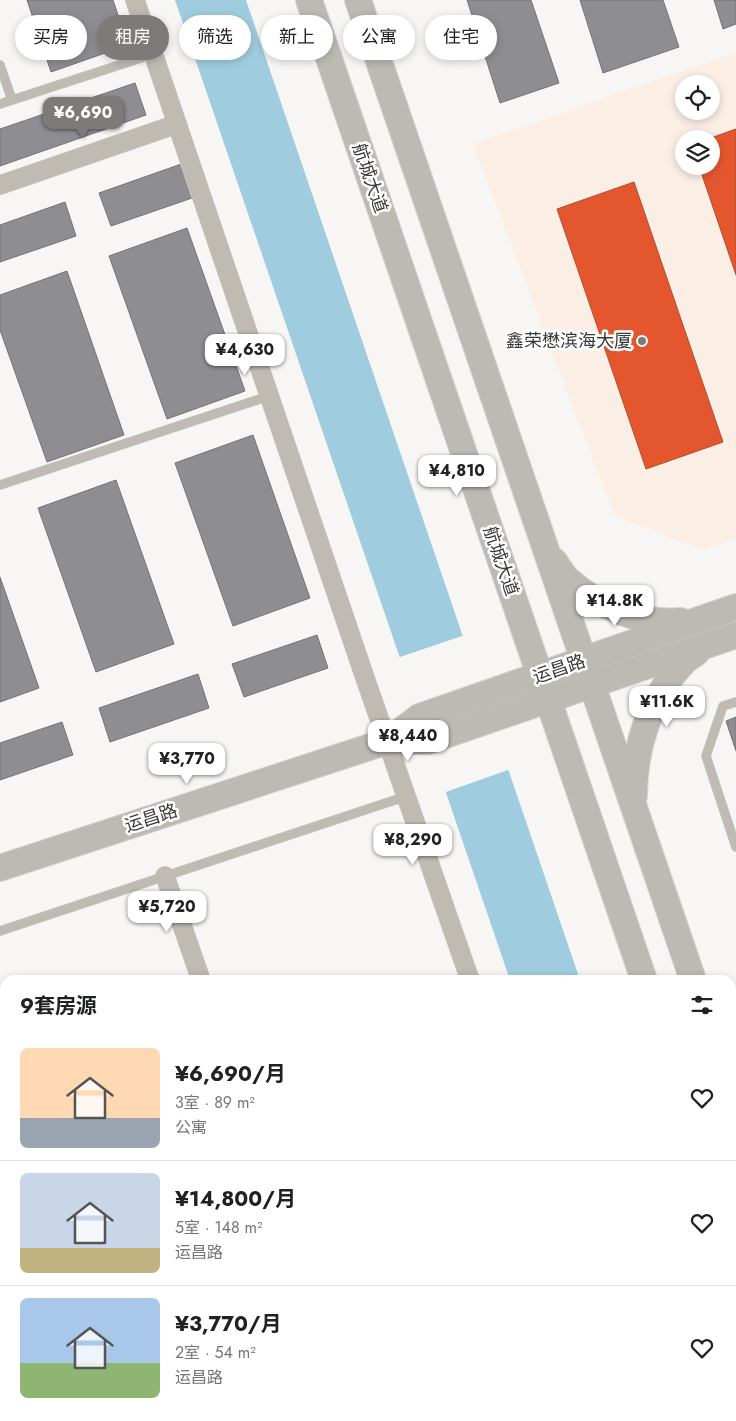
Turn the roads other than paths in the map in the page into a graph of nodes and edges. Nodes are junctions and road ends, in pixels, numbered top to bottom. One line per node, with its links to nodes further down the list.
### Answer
1 (135, 0): 4 (street)
2 (309, 0): 20 (main road, 航城大道)
3 (358, 0): 14 (main road)
4 (140, 15)
5 (135, 60): 8 (lane)
6 (155, 60): 10 (street)
7 (0, 65): 8 (lane)
8 (12, 100): 9 (lane)
9 (0, 104)
10 (177, 124): 11 (street); 12 (street)
11 (0, 185)
12 (269, 396): 13 (lane); 24 (street)
13 (0, 485)
14 (546, 549): 16 (main road); 19 (main road)
15 (736, 608): 16 (main road, 运昌路)
16 (704, 619): 19 (main road, 运昌路)
17 (736, 635): 18 (main road, 运昌路)
18 (705, 646): 21 (main road, 运昌路); 26 (main road)
19 (584, 660): 20 (main road, 运昌路); 21 (main road)
20 (540, 676): 22 (main road, 航城大道); 24 (main road, 运昌路)
21 (592, 685): 22 (main road, 运昌路); 26 (main road)
22 (548, 701): 24 (main road, 运昌路); 33 (main road, 航城大道)
23 (736, 702): 27 (lane)
24 (388, 741): 25 (street); 28 (main road, 运昌路)
25 (407, 796): 29 (lane); 32 (street)
26 (634, 810): 34 (main road)
27 (736, 847)
28 (0, 868)
29 (165, 876): 30 (lane); 31 (street)
30 (0, 931)
31 (199, 975)
32 (468, 975)
33 (642, 975)
34 (691, 975)

